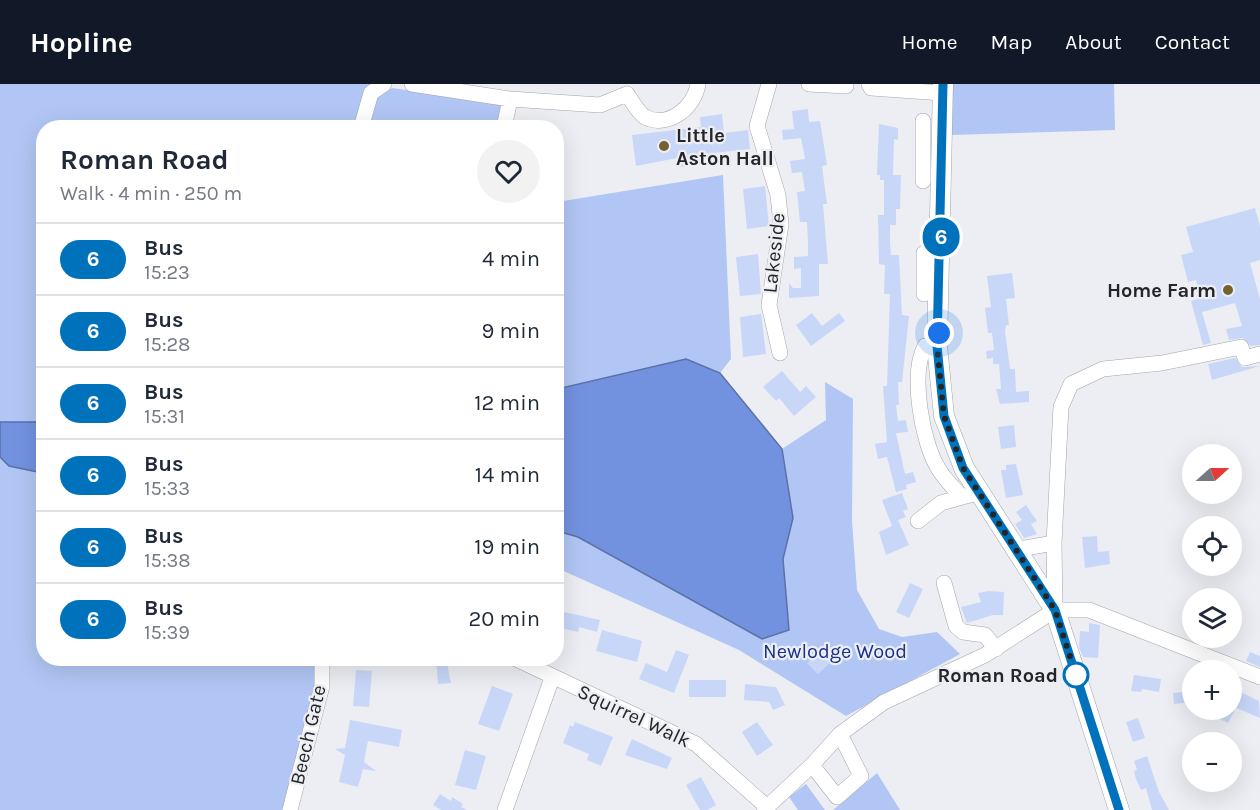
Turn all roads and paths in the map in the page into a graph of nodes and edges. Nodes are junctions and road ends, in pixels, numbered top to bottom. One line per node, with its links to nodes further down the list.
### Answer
1 (384, 84): 11 (street)
2 (412, 84): 10 (street)
3 (698, 84): 9 (street)
4 (769, 84): 17 (street, Lakeside)
5 (809, 84): 6 (street)
6 (846, 85): 7 (street)
7 (870, 86): 8 (street)
8 (943, 88): 13 (main road)
9 (628, 89): 10 (street)
10 (510, 99): 12 (street)
11 (363, 120)
12 (507, 120)
13 (930, 129): 14 (street); 16 (main road)
14 (923, 180)
15 (924, 253): 16 (street)
16 (930, 286): 19 (main road)
17 (780, 353)
18 (1260, 354): 21 (street)
19 (970, 495): 20 (street); 22 (main road)
20 (918, 521)
21 (1054, 543): 22 (street); 24 (street)
22 (1014, 550): 24 (main road)
23 (944, 583): 25 (street)
24 (1055, 610): 25 (street); 28 (street); 35 (main road)
25 (996, 649): 30 (street)
26 (322, 666): 33 (street, Beech Gate)
27 (529, 666): 29 (street, Squirrel Walk)
28 (1260, 677)
29 (552, 678): 32 (street, Squirrel Walk); 34 (street, Squirrel Walk)
30 (840, 734): 31 (street); 31 (street)
31 (812, 765): 32 (street)
32 (766, 809)
33 (290, 810)
34 (505, 810)
35 (1119, 810)

